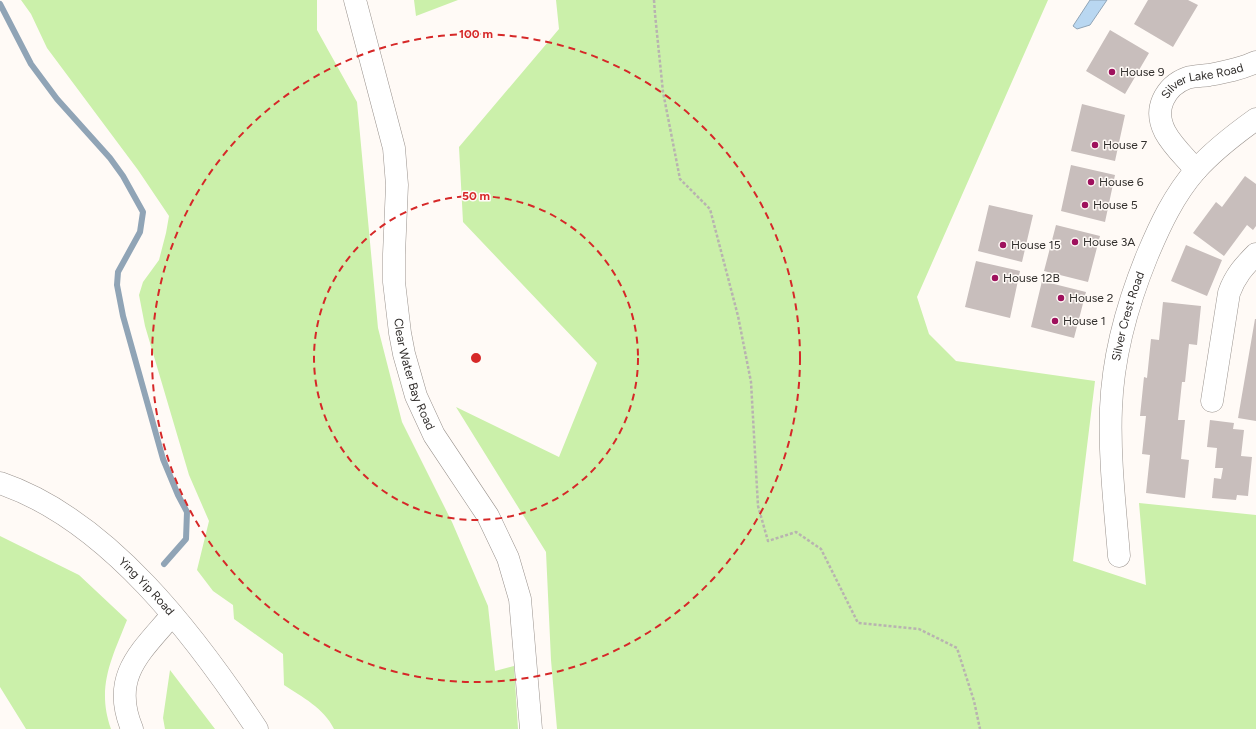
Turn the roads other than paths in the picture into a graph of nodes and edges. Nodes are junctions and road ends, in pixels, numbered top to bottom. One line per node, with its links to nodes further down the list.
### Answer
1 (356, 0): 12 (main road, Clear Water Bay Road)
2 (1256, 62): 4 (main road, Silver Lake Road)
3 (1256, 118): 4 (main road, Silver Crest Road)
4 (1196, 170): 8 (main road, Silver Crest Road)
5 (1256, 254): 6 (main road)
6 (1212, 401)
7 (0, 483): 9 (main road, Ying Yip Road)
8 (1119, 556)
9 (172, 615): 10 (main road); 11 (main road, Ying Yip Road)
10 (132, 729)
11 (257, 729)
12 (530, 729)

